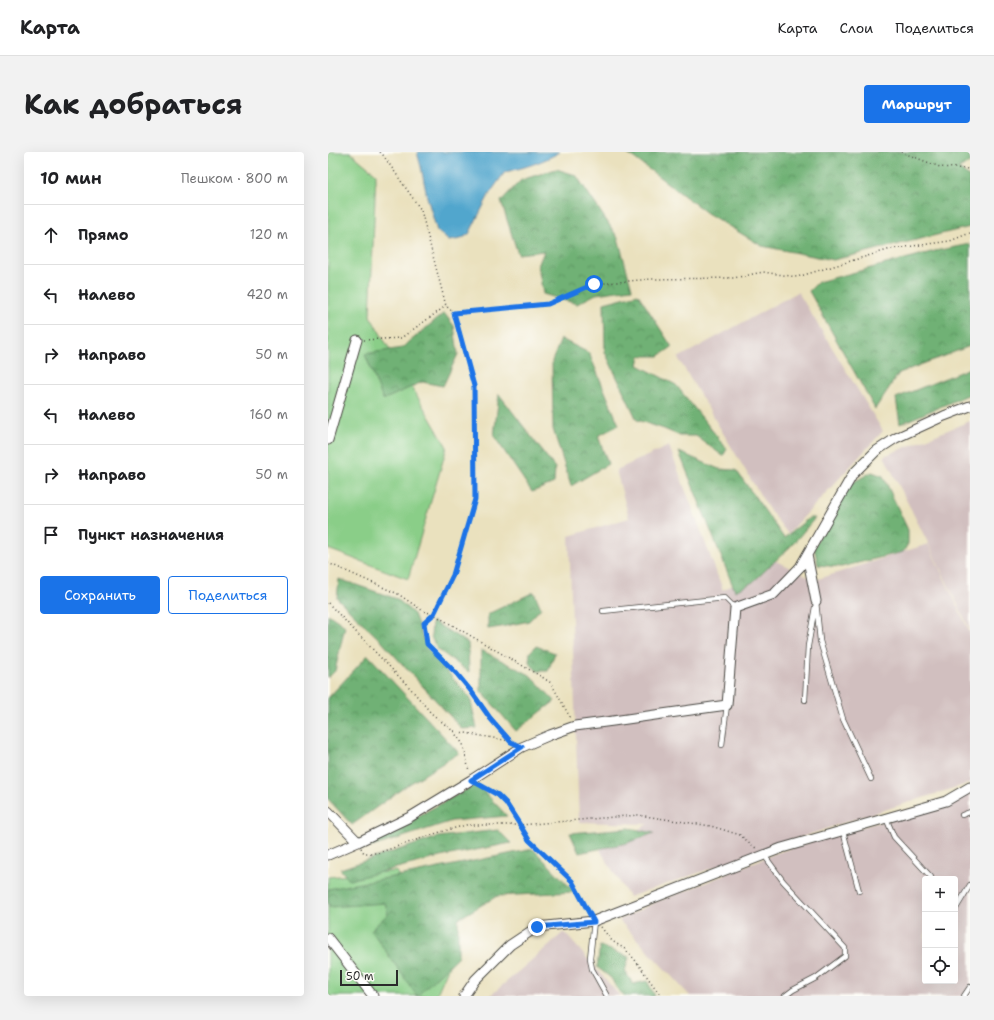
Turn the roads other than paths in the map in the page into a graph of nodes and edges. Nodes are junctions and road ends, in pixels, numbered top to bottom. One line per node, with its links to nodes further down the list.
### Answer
1 (357, 340): 3 (street)
2 (970, 406): 4 (street)
3 (328, 440)
4 (807, 555): 5 (street); 6 (street)
5 (816, 601): 8 (lane); 11 (lane)
6 (735, 608): 7 (lane); 9 (street)
7 (603, 611)
8 (805, 700)
9 (727, 705): 10 (lane); 18 (street)
10 (722, 745)
11 (871, 779)
12 (970, 787): 16 (street)
13 (328, 811): 18 (street)
14 (970, 812): 15 (lane)
15 (962, 815)
16 (886, 818): 17 (street); 21 (lane)
17 (843, 830): 20 (street); 23 (lane)
18 (358, 842): 19 (street)
19 (328, 855)
20 (764, 855): 25 (street); 31 (lane)
21 (930, 876)
22 (970, 885): 24 (lane)
23 (859, 891)
24 (958, 905)
25 (594, 922): 29 (street); 30 (lane)
26 (328, 938): 28 (street)
27 (970, 987): 32 (lane)
28 (374, 996)
29 (464, 996)
30 (607, 996)
31 (785, 996)
32 (964, 996)

